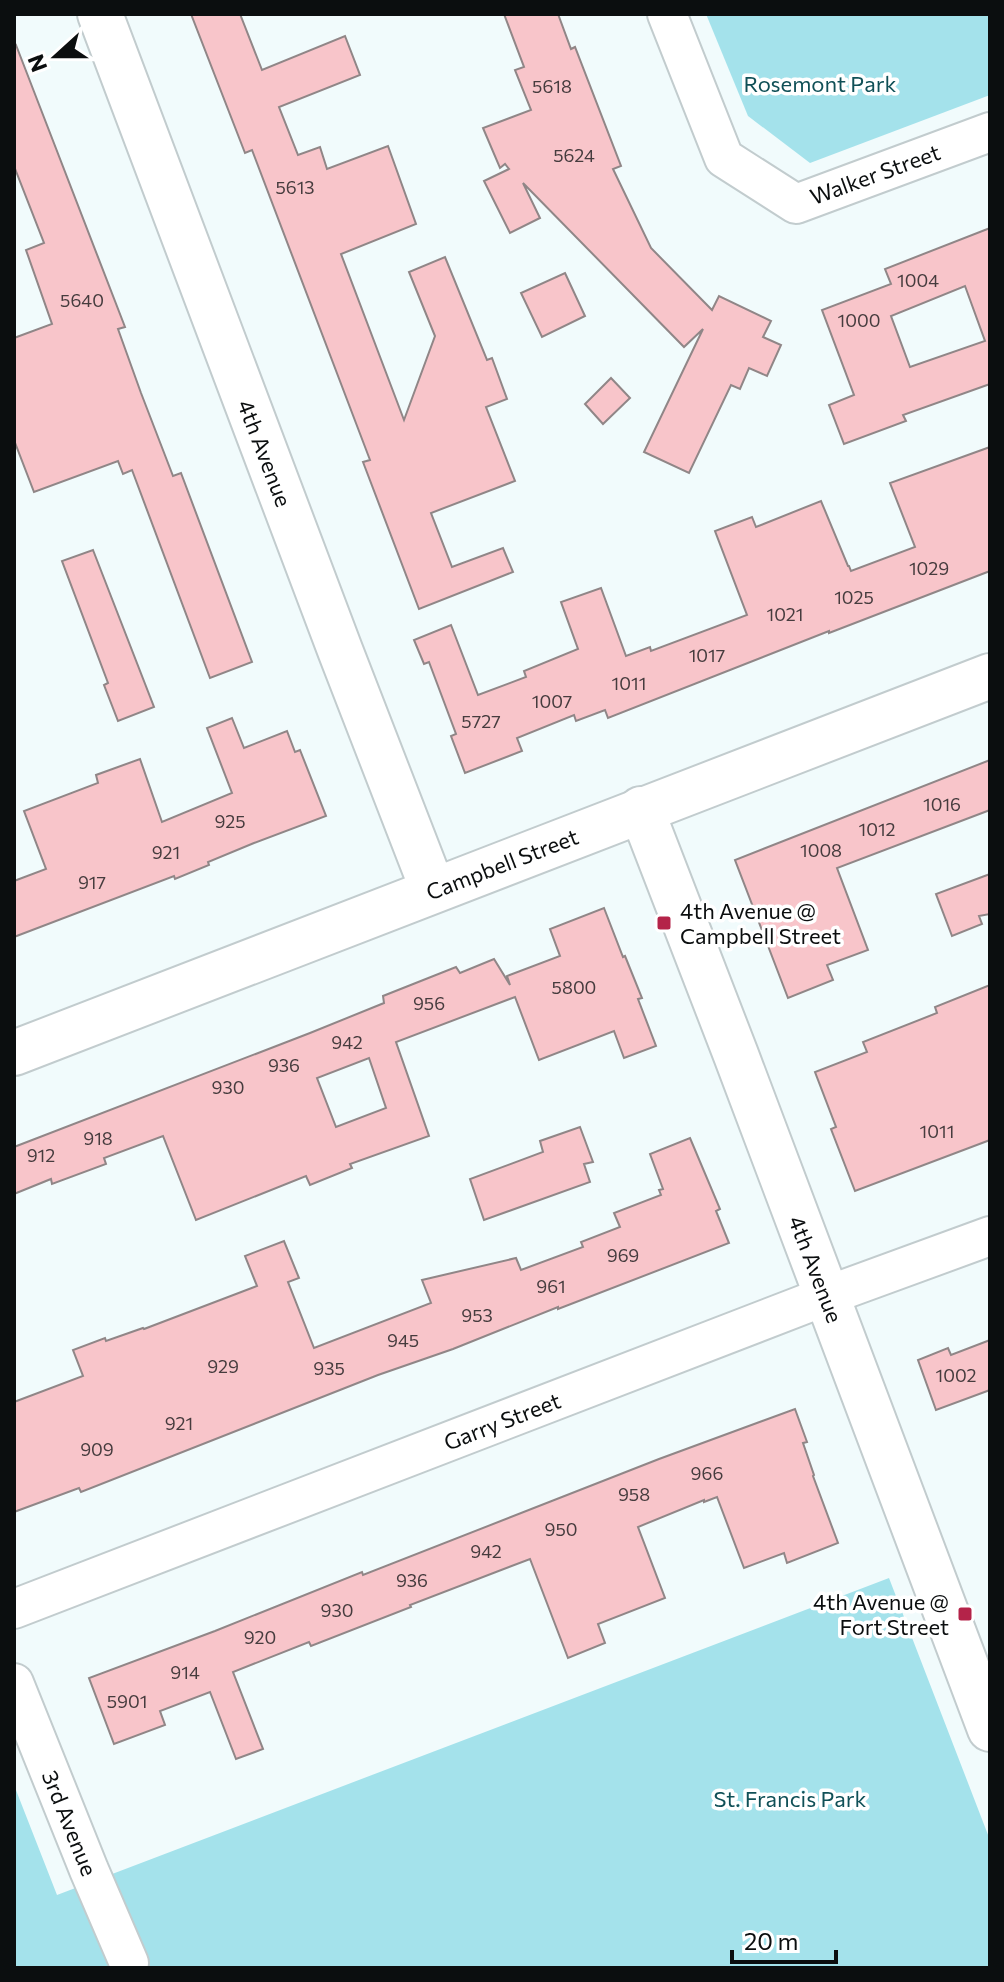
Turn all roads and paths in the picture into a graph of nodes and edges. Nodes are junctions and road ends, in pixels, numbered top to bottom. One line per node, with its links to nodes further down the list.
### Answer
1 (100, 14): 6 (street, 4th Avenue)
2 (667, 14): 3 (street, Walker Street)
3 (990, 132)
4 (990, 676): 5 (street, Campbell Street)
5 (641, 809): 6 (street, Campbell Street); 9 (street, 4th Avenue)
6 (433, 890): 7 (street, Campbell Street)
7 (14, 1053)
8 (990, 1236): 9 (street, Garry Street)
9 (826, 1296): 10 (street, Garry Street); 12 (street, 4th Avenue)
10 (14, 1609)
11 (14, 1683): 13 (street, 3rd Avenue)
12 (990, 1729)
13 (129, 1963)

